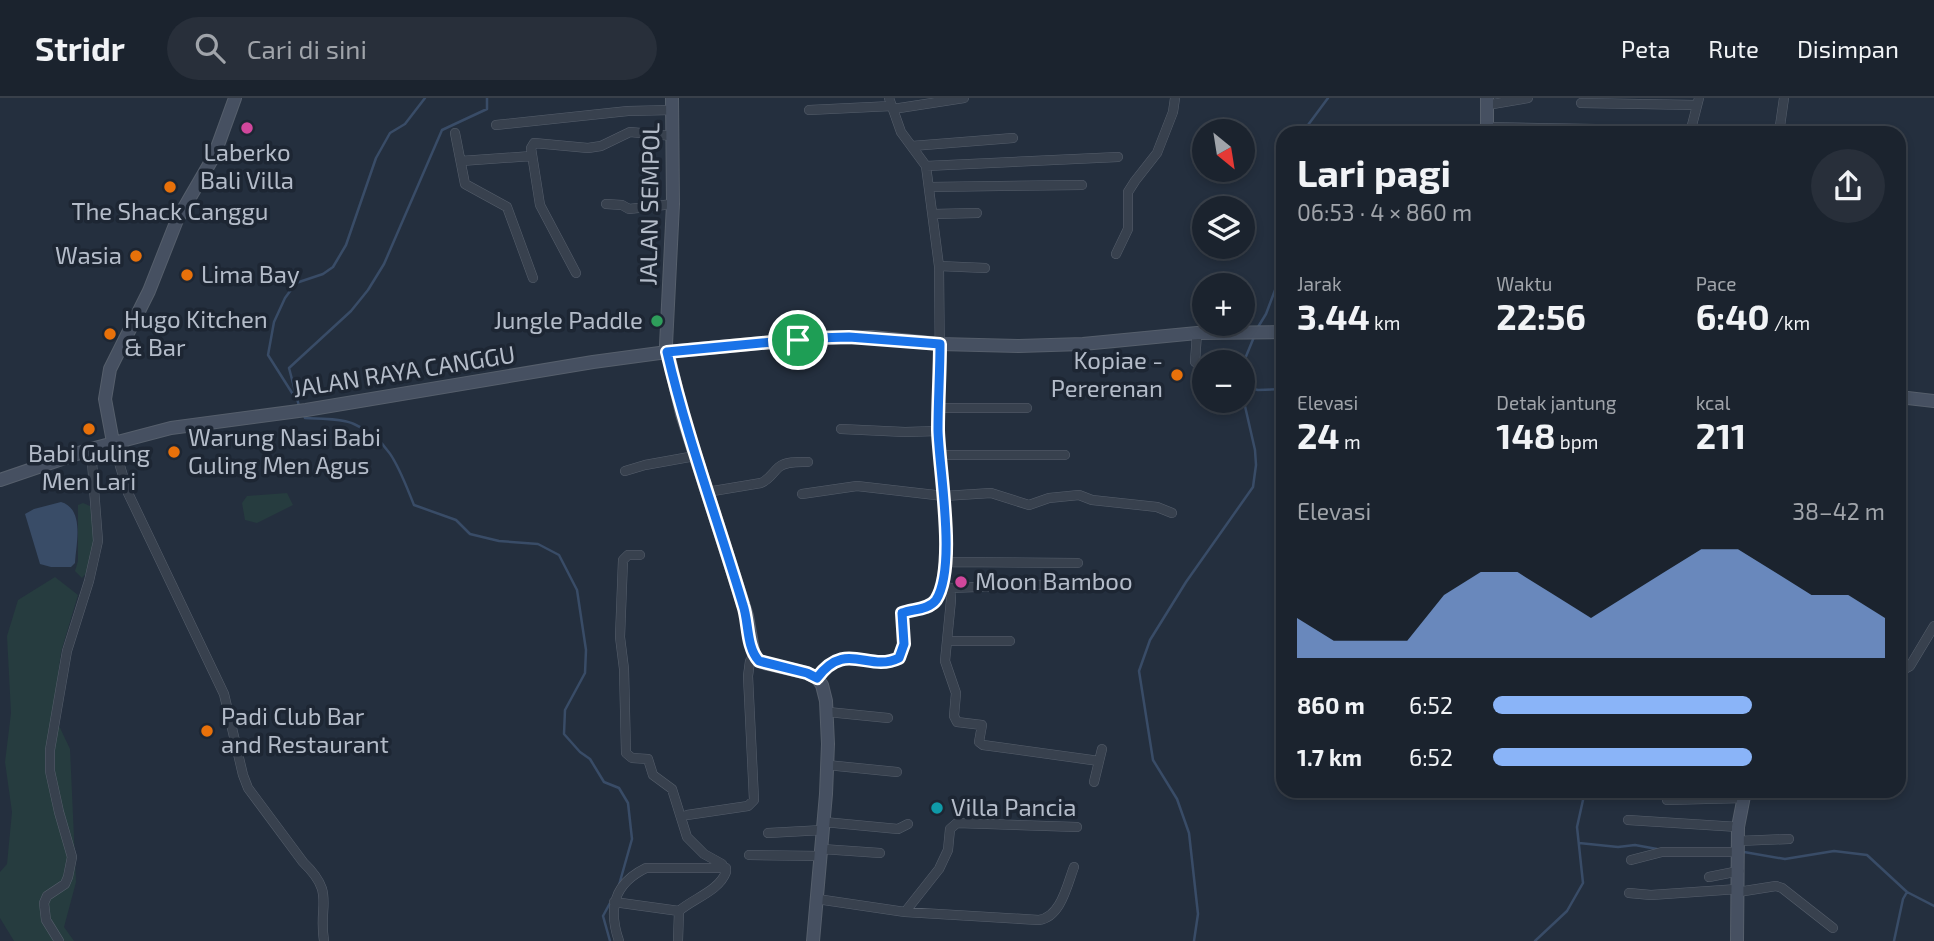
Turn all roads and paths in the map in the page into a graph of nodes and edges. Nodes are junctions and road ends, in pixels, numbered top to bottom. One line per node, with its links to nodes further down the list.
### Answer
1 (235, 98): 46 (street)
2 (964, 98): 10 (street)
3 (1175, 98): 30 (street)
4 (1528, 98): 6 (street)
5 (1784, 98): 15 (street)
6 (1487, 101): 13 (street)
7 (1698, 101): 8 (street); 14 (street)
8 (1581, 103)
9 (672, 104): 12 (street); 17 (street, JALAN SEMPOL)
10 (891, 104): 11 (street); 19 (street)
11 (809, 110)
12 (496, 125)
13 (1487, 126)
14 (1692, 126)
15 (1780, 126)
16 (455, 133): 22 (street)
17 (673, 136): 20 (street); 27 (street, JALAN SEMPOL)
18 (1013, 138): 19 (street)
19 (912, 146): 23 (street)
20 (532, 156): 22 (street); 33 (street)
21 (1118, 157): 23 (street)
22 (461, 160): 34 (street)
23 (926, 166): 25 (street)
24 (1082, 185): 25 (street)
25 (929, 187): 29 (street)
26 (606, 204): 27 (street)
27 (673, 204): 39 (street, JALAN SEMPOL)
28 (977, 213): 29 (street)
29 (933, 214): 31 (street)
30 (1116, 254)
31 (939, 266): 32 (street); 38 (street)
32 (985, 268)
33 (576, 273)
34 (533, 278)
35 (1255, 332): 36 (street, JALAN RAYA CANGGU)
36 (1276, 332)
37 (1192, 333): 38 (street, JALAN RAYA CANGGU)
38 (940, 344): 39 (street, JALAN RAYA CANGGU); 42 (street)
39 (667, 352): 46 (street, JALAN RAYA CANGGU); 50 (street, JALAN SEMPOL)
40 (1906, 398): 41 (street)
41 (1934, 401)
42 (939, 408): 43 (street); 45 (street)
43 (1027, 408)
44 (841, 429): 45 (street)
45 (938, 431): 48 (street)
46 (113, 442): 47 (street, JALAN RAYA CANGGU); 104 (street)
47 (91, 449): 53 (street, JALAN RAYA CANGGU); 103 (street)
48 (940, 455): 49 (street); 56 (street)
49 (1065, 455)
50 (695, 456): 52 (street); 54 (street, JALAN SEMPOL)
51 (808, 461): 54 (street)
52 (625, 471)
53 (0, 480)
54 (707, 492): 66 (street, JALAN SEMPOL)
55 (802, 494): 56 (street)
56 (944, 496): 57 (street); 59 (street)
57 (1172, 513)
58 (640, 555): 93 (street)
59 (945, 562): 60 (street); 62 (street)
60 (1079, 563)
61 (1090, 583): 62 (street)
62 (946, 587): 64 (street); 68 (street)
63 (1934, 626): 67 (street)
64 (947, 641): 65 (street); 72 (street)
65 (1010, 641)
66 (754, 656): 68 (street); 79 (street)
67 (1906, 669)
68 (817, 678): 69 (street)
69 (828, 712): 70 (street); 73 (street)
70 (888, 718)
71 (1102, 749): 72 (street)
72 (1099, 761): 75 (street)
73 (827, 765): 74 (street); 82 (street)
74 (897, 772)
75 (1094, 782)
76 (1693, 798): 78 (street)
77 (1743, 798): 84 (street)
78 (1667, 800)
79 (687, 815)
80 (1628, 820): 84 (street)
81 (908, 824): 82 (street)
82 (823, 826): 85 (street); 88 (street)
83 (1077, 827): 101 (street)
84 (1738, 827): 87 (street)
85 (768, 833)
86 (1789, 839): 87 (street)
87 (1738, 846): 91 (street); 94 (street)
88 (822, 852): 89 (street); 90 (street); 98 (street)
89 (880, 853)
90 (749, 855)
91 (1631, 860)
92 (1074, 866): 101 (street)
93 (726, 868): 99 (street); 100 (street)
94 (1738, 871): 95 (street); 96 (street)
95 (1709, 877)
96 (1738, 890): 97 (street); 102 (street); 108 (street)
97 (1629, 893)
98 (817, 899): 101 (street); 107 (street)
99 (614, 902): 100 (street); 105 (street)
100 (679, 911): 106 (street)
101 (905, 912)
102 (1833, 928)
103 (59, 941)
104 (324, 941)
105 (619, 941)
106 (678, 941)
107 (813, 941)
108 (1737, 941)

